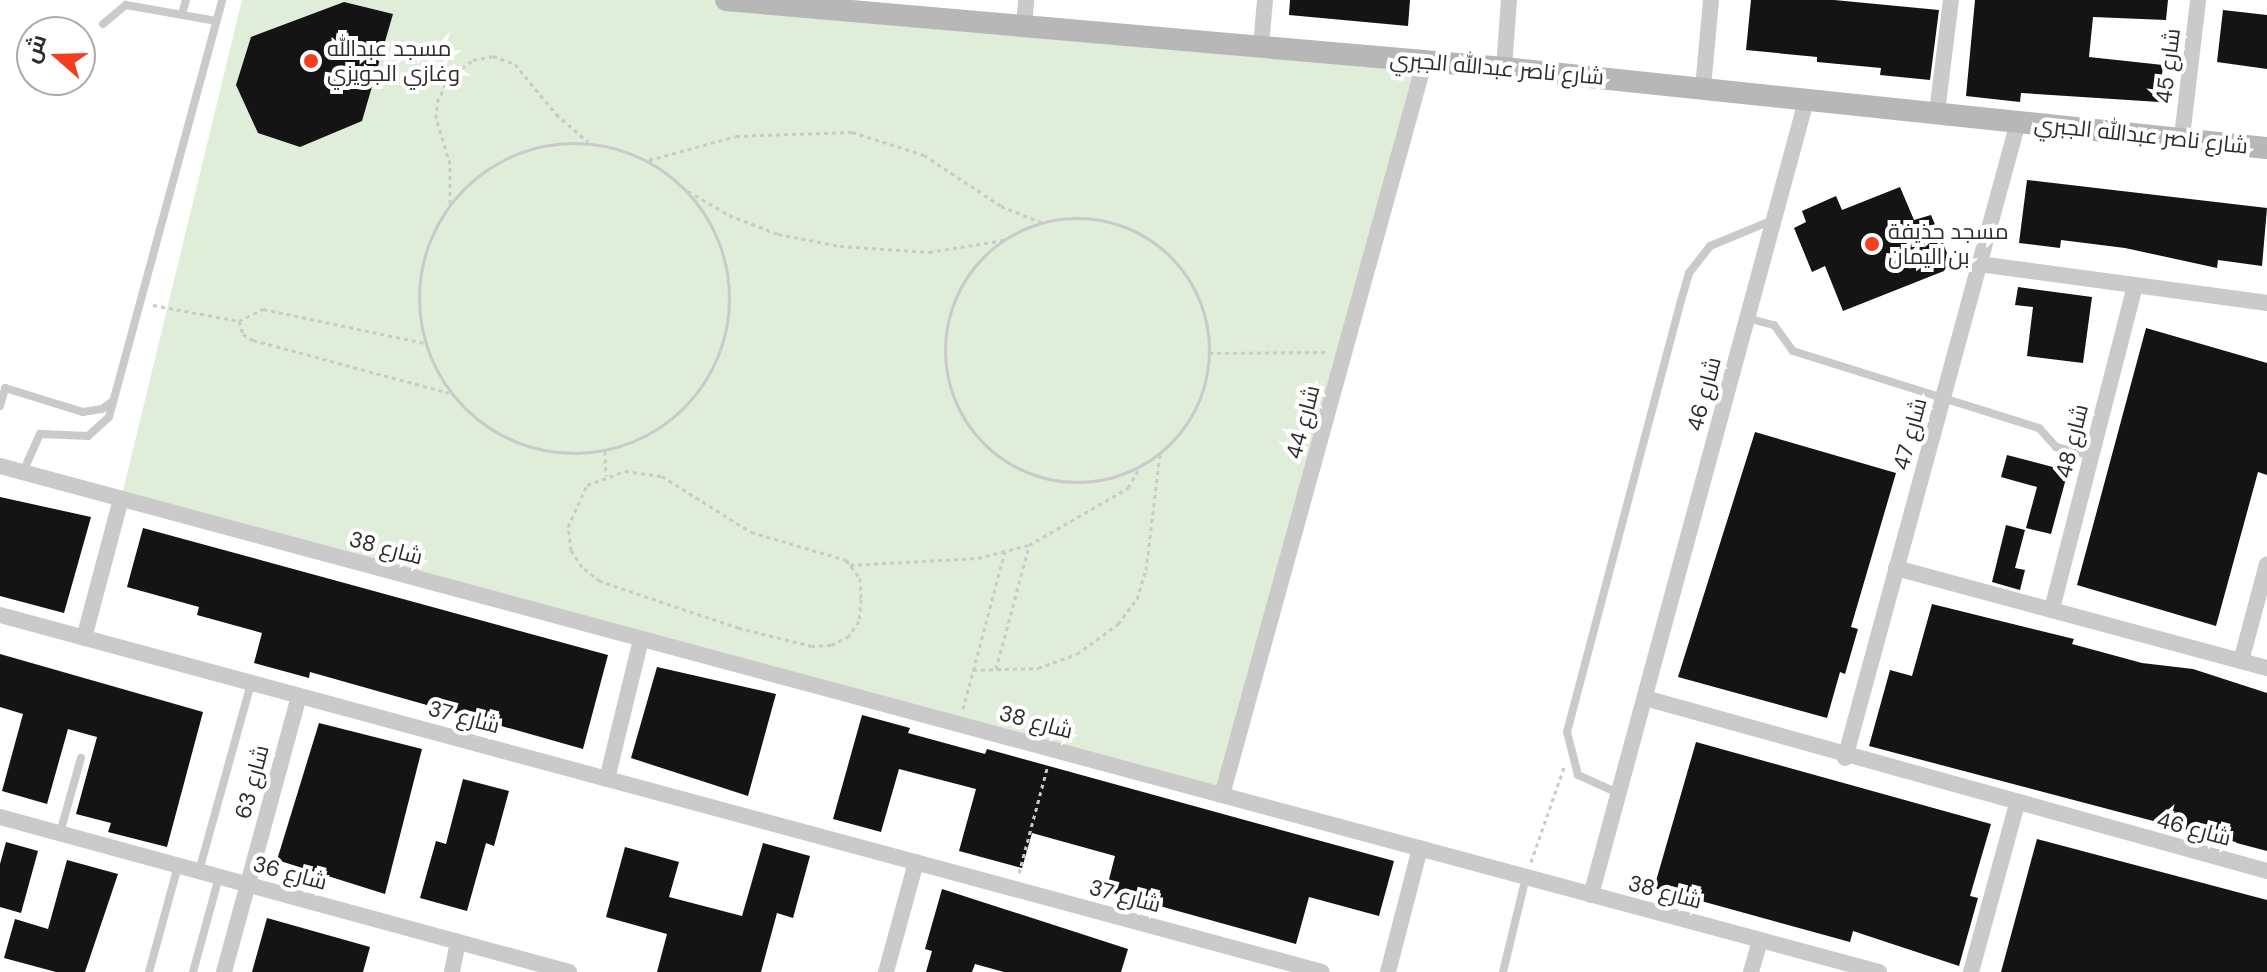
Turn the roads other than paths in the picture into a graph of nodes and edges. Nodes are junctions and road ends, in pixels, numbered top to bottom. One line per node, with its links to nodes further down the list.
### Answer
1 (186, 0): 11 (lane)
2 (222, 0): 12 (lane)
3 (726, 0): 10 (street, شارع ناصر عبدالله الجبري)
4 (1026, 0): 14 (street)
5 (1265, 0): 15 (street)
6 (1509, 0): 17 (street)
7 (1711, 0): 18 (street)
8 (1951, 0): 20 (street)
9 (2198, 0): 22 (street, شارع 45)
10 (828, 4): 14 (street, شارع ناصر عبدالله الجبري)
11 (182, 14): 12 (lane); 13 (lane)
12 (217, 21): 30 (lane)
13 (103, 24)
14 (1024, 25): 15 (street, شارع ناصر عبدالله الجبري)
15 (1261, 46): 16 (street, شارع ناصر عبدالله الجبري)
16 (1425, 60): 17 (street, شارع ناصر عبدالله الجبري); 51 (street, شارع 44)
17 (1504, 68): 18 (street, شارع ناصر عبدالله الجبري)
18 (1703, 88): 19 (street, شارع ناصر عبدالله الجبري)
19 (1806, 101): 20 (street, شارع ناصر عبدالله الجبري); 24 (street, شارع 46)
20 (1937, 112): 21 (street, شارع ناصر عبدالله الجبري)
21 (2018, 122): 22 (street, شارع ناصر عبدالله الجبري); 25 (street, شارع 47)
22 (2182, 137): 23 (street, شارع ناصر عبدالله الجبري)
23 (2267, 148)
24 (1773, 220): 28 (street, شارع 46); 50 (lane)
25 (1979, 264): 26 (street); 29 (street, شارع 47)
26 (2135, 285): 27 (street); 32 (street, شارع 48)
27 (2267, 303)
28 (1747, 318): 29 (lane); 46 (street, شارع 46)
29 (1942, 398): 32 (lane); 37 (street, شارع 47)
30 (114, 401): 31 (lane); 34 (lane)
31 (0, 406)
32 (2091, 456): 38 (street, شارع 48)
33 (0, 466): 34 (street, شارع 38)
34 (23, 472): 35 (street, شارع 38)
35 (121, 499): 40 (street); 41 (street, شارع 38)
36 (2267, 564): 42 (street)
37 (1896, 568): 38 (street); 48 (street, شارع 47)
38 (2052, 609): 42 (street)
39 (0, 615): 40 (street, شارع 37)
40 (84, 638): 44 (street, شارع 37)
41 (641, 639): 49 (street); 51 (street, شارع 38)
42 (2241, 661): 43 (street)
43 (2267, 668)
44 (251, 683): 45 (street, شارع 37); 58 (lane)
45 (299, 696): 49 (street, شارع 37); 62 (street, شارع 63)
46 (1645, 698): 48 (street, شارع 46); 50 (street, شارع 46)
47 (81, 758): 54 (lane)
48 (1845, 758): 52 (street, شارع 46)
49 (607, 779): 56 (street, شارع 37)
50 (1619, 793): 63 (street, شارع 46)
51 (1222, 795): 55 (street, شارع 38)
52 (2017, 804): 59 (street, شارع 46); 77 (street)
53 (0, 817): 54 (street, شارع 36)
54 (60, 834): 57 (street, شارع 36)
55 (1420, 848): 61 (street, شارع 38); 73 (street)
56 (916, 862): 71 (street); 72 (street, شارع 37)
57 (178, 866): 58 (street, شارع 36); 66 (lane)
58 (199, 871): 60 (street, شارع 36)
59 (2267, 871)
60 (219, 877): 62 (street, شارع 36); 67 (lane)
61 (1526, 877): 63 (street, شارع 38); 74 (lane)
62 (247, 884): 65 (street, شارع 36); 68 (street, شارع 63)
63 (1591, 895): 64 (street, شارع 38)
64 (1760, 940): 75 (street); 76 (street, شارع 38)
65 (458, 942): 69 (street); 70 (street, شارع 36)
66 (149, 972)
67 (193, 972)
68 (224, 972)
69 (452, 972)
70 (569, 972)
71 (886, 972)
72 (1322, 972)
73 (1388, 972)
74 (1503, 972)
75 (1751, 972)
76 (1879, 972)
77 (1971, 972)

